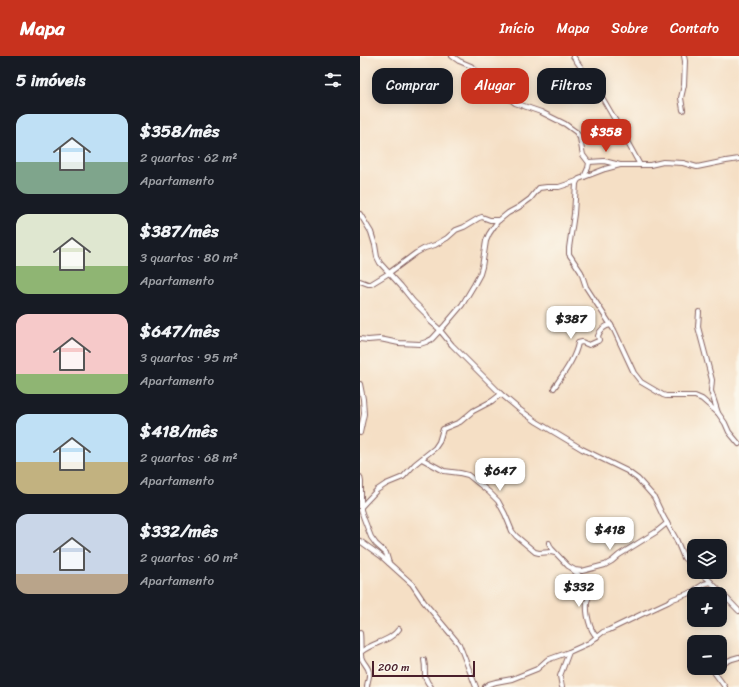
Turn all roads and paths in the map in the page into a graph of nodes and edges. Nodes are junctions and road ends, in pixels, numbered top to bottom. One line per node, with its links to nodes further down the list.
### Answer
1 (452, 56): 6 (street)
2 (573, 56): 8 (street)
3 (684, 56): 4 (street)
4 (684, 110)
5 (739, 159): 8 (street)
6 (589, 162): 7 (street); 9 (street)
7 (620, 165): 8 (street); 9 (street)
8 (640, 165)
9 (584, 177): 10 (street)
10 (577, 180): 12 (street); 16 (street)
11 (360, 214): 13 (street)
12 (499, 220): 13 (street); 17 (street)
13 (389, 273): 14 (street); 17 (street)
14 (360, 281)
15 (699, 312): 23 (street)
16 (611, 324): 20 (street); 23 (street)
17 (440, 330): 18 (street); 22 (street)
18 (360, 339)
19 (360, 384): 21 (street)
20 (554, 388)
21 (361, 390): 24 (street)
22 (501, 394): 26 (street); 29 (street)
23 (718, 413): 25 (street)
24 (360, 433)
25 (739, 444)
26 (422, 459): 28 (street); 32 (street)
27 (360, 477): 28 (street)
28 (361, 507): 34 (street)
29 (667, 524): 33 (street); 35 (street)
30 (360, 541): 34 (street)
31 (549, 543): 32 (street)
32 (555, 553): 35 (street)
33 (687, 561)
34 (390, 563): 50 (street)
35 (572, 568): 41 (street)
36 (707, 579): 37 (street)
37 (711, 582): 38 (street); 41 (street)
38 (739, 611)
39 (399, 629): 43 (street)
40 (360, 633): 43 (street)
41 (597, 637): 42 (street)
42 (569, 652): 51 (street); 52 (street)
43 (361, 654): 48 (street)
44 (739, 657): 46 (street)
45 (424, 660): 49 (street)
46 (727, 662)
47 (716, 675): 53 (street)
48 (367, 687)
49 (431, 687)
50 (476, 687)
51 (485, 687)
52 (562, 687)
53 (725, 687)

